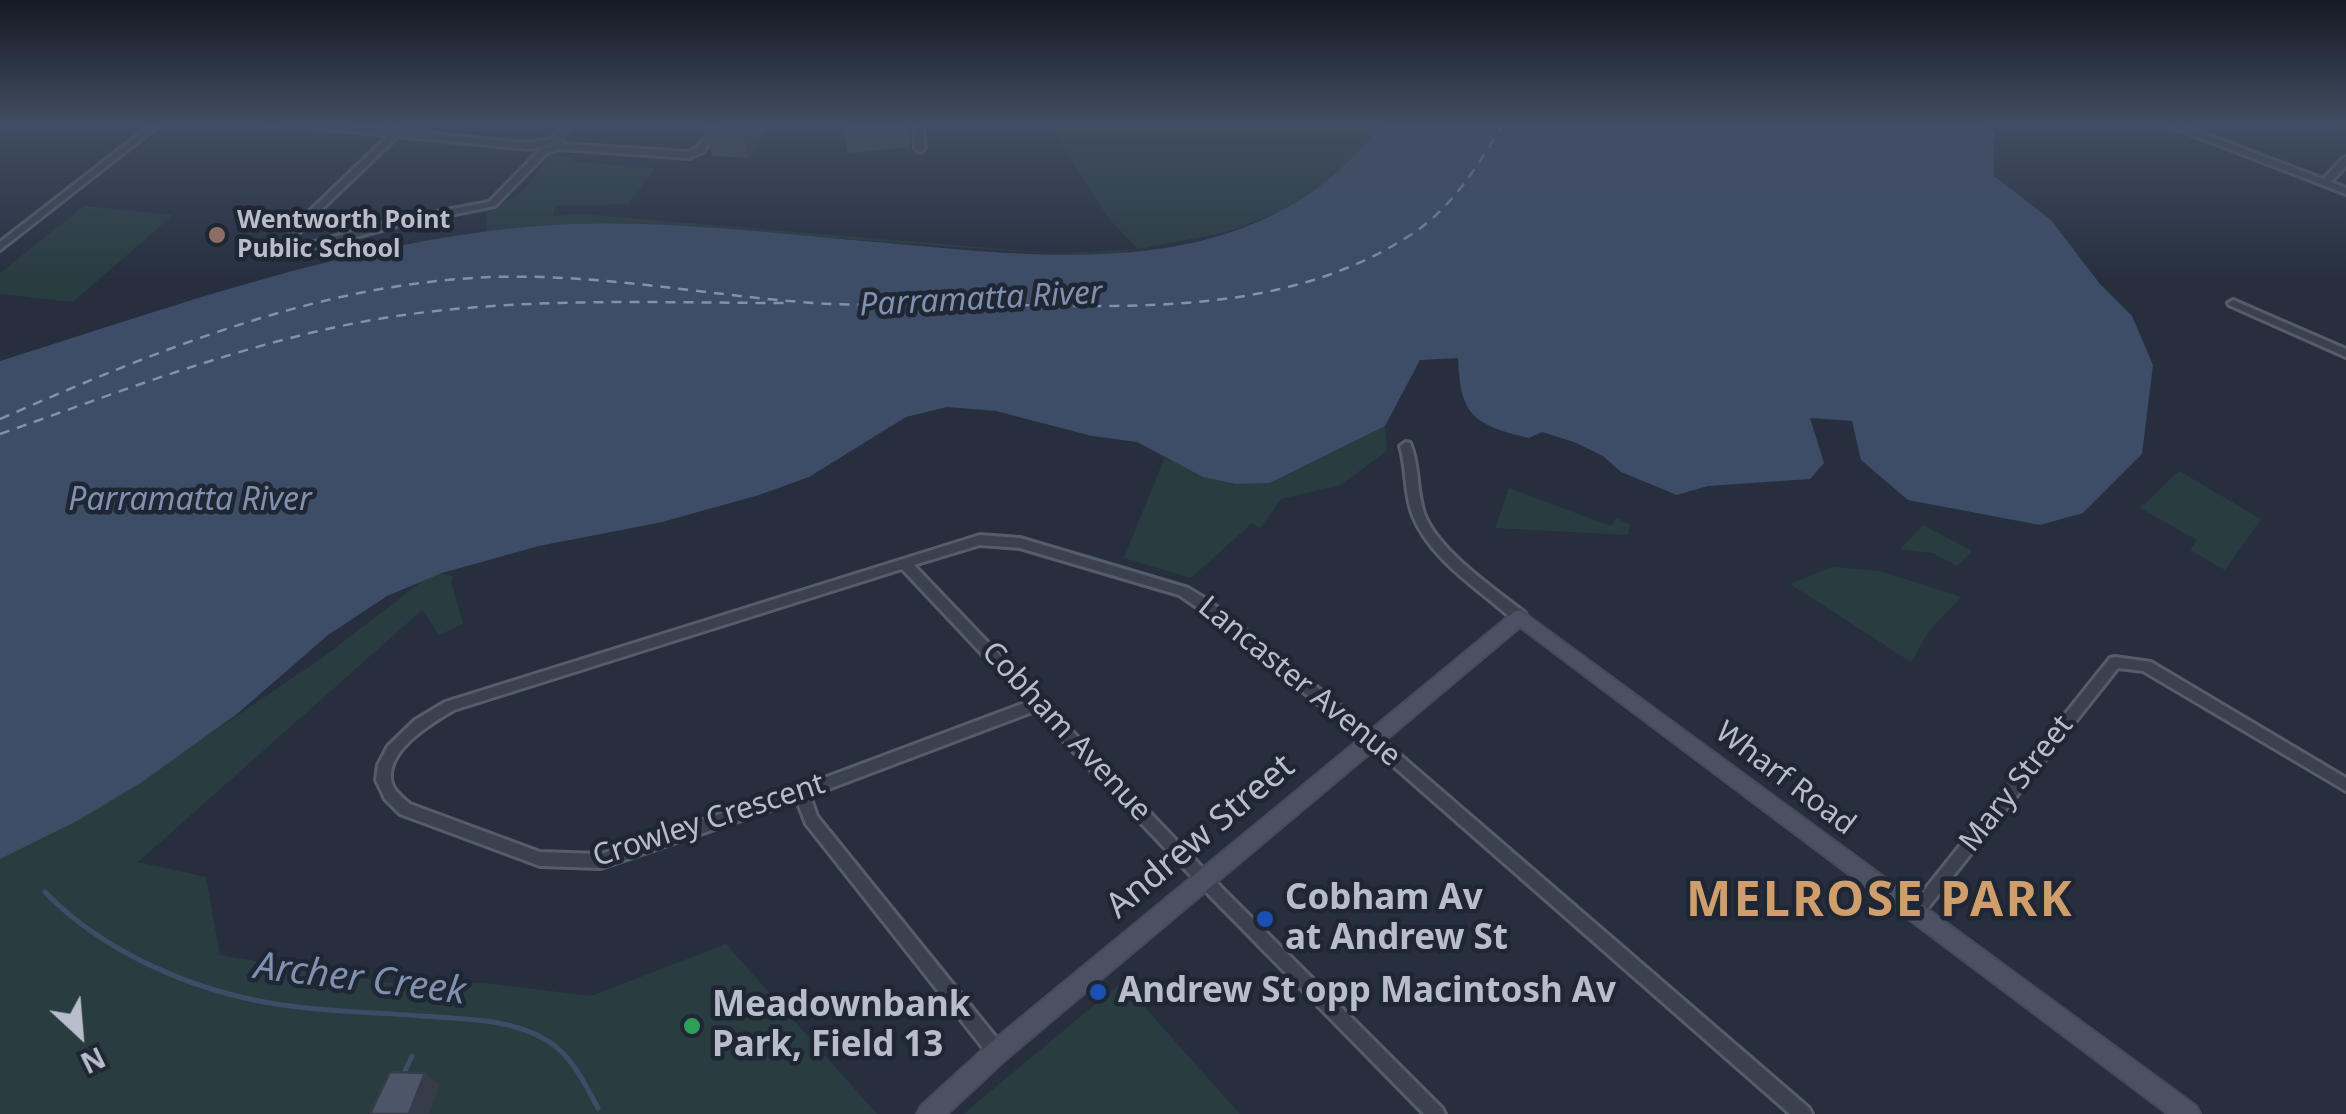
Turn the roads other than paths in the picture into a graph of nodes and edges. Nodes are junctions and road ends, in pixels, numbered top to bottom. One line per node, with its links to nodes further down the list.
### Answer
1 (90, 176): 8 (street)
2 (351, 176): 3 (street)
3 (517, 176)
4 (2309, 176): 6 (street)
5 (2331, 176): 6 (street)
6 (2325, 182): 7 (street)
7 (2346, 190)
8 (0, 246)
9 (2233, 303): 10 (street)
10 (2346, 353)
11 (1406, 446): 13 (street, Wharf Road)
12 (906, 564): 14 (street, Cobham Avenue); 15 (street, Lancaster Avenue); 17 (street, Lancaster Avenue)
13 (1520, 617): 15 (main road, Andrew Street); 20 (main road, Wharf Road)
14 (1040, 704): 18 (street, Crowley Crescent); 19 (street, Cobham Avenue)
15 (1372, 738): 19 (main road, Andrew Street); 24 (street, Lancaster Avenue)
16 (2346, 785): 20 (street, Mary Street)
17 (384, 786): 18 (street, Crowley Crescent)
18 (802, 793): 21 (street)
19 (1205, 880): 21 (main road, Andrew Street); 23 (street, Cobham Avenue)
20 (1915, 914): 25 (main road, Wharf Road)
21 (997, 1052): 22 (main road, Andrew Street)
22 (929, 1114)
23 (1436, 1114)
24 (1803, 1114)
25 (2188, 1114)

